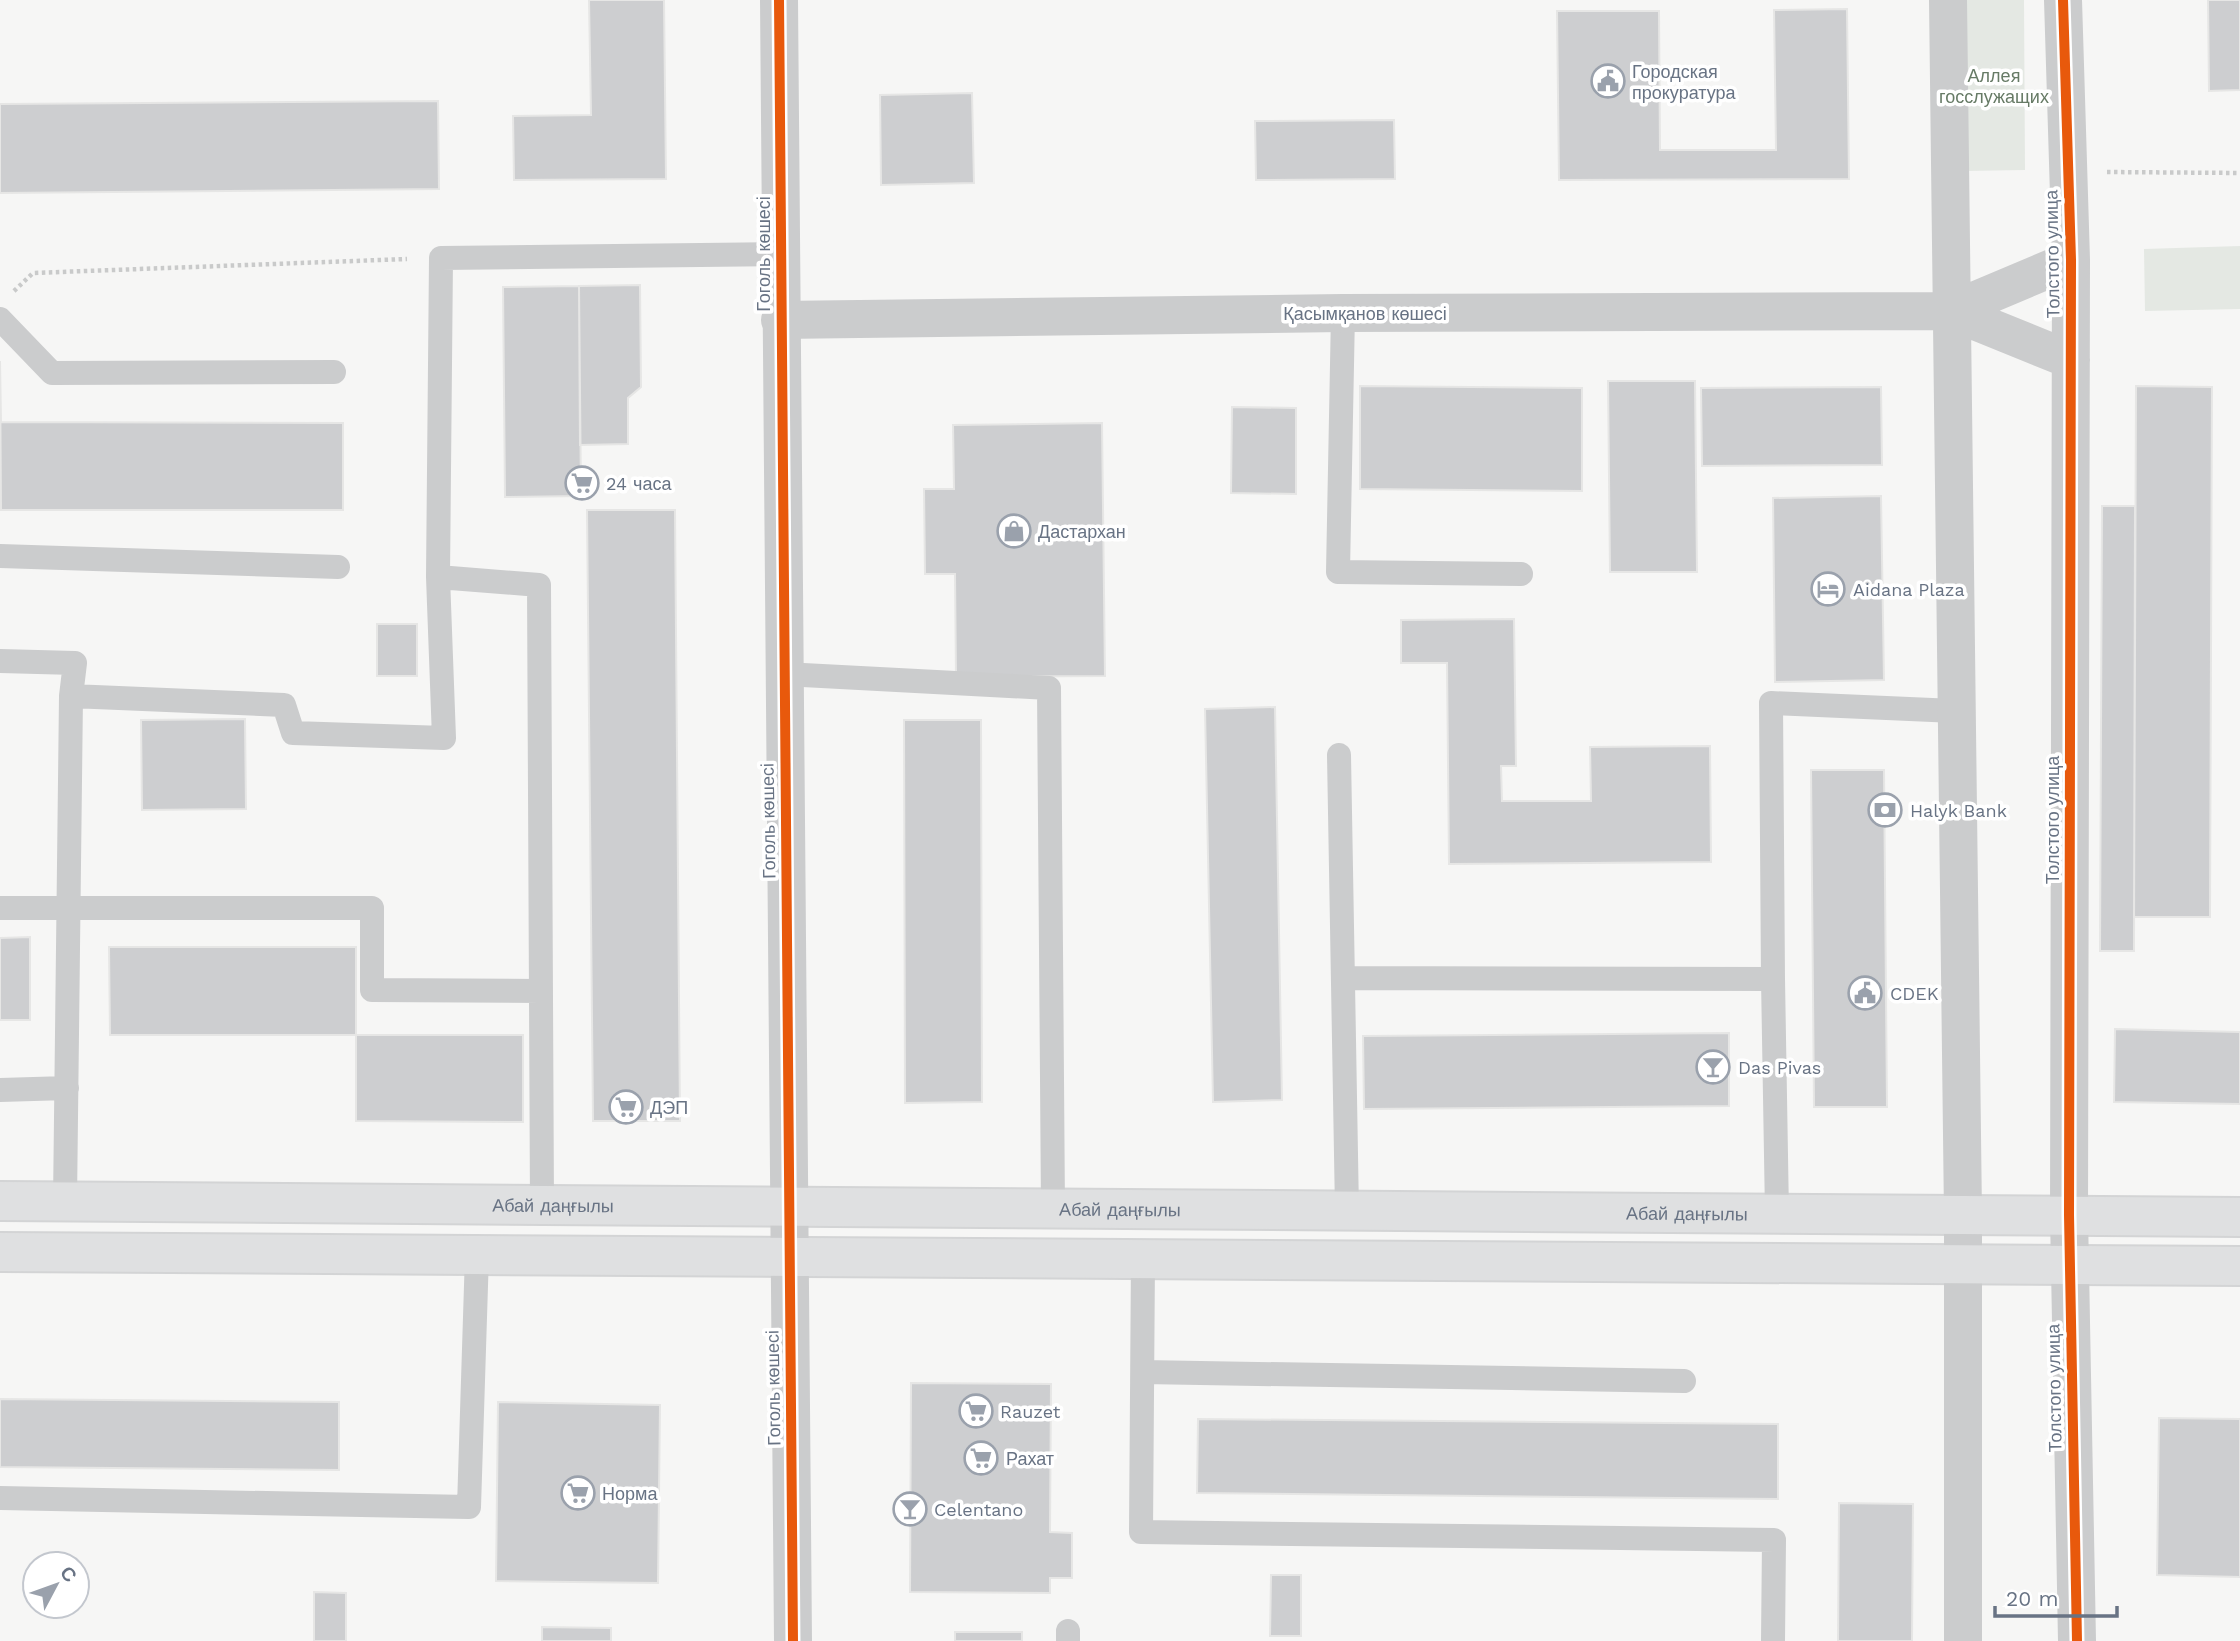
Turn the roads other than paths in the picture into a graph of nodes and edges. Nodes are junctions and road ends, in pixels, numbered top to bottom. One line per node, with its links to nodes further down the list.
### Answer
1 (779, 0): 4 (street, Гоголь көшесі)
2 (1948, 0): 7 (street)
3 (2063, 0): 5 (street, Толстого улица)
4 (780, 254): 9 (street, Гоголь көшесі); 15 (lane)
5 (2071, 260): 7 (street, Қасымқанов көшесі); 10 (street, Толстого улица)
6 (4, 307): 11 (lane)
7 (1950, 312): 8 (street, Қасымқанов көшесі); 10 (street, Қасымқанов көшесі); 19 (street)
8 (1343, 313): 9 (street, Қасымқанов көшесі); 14 (lane)
9 (780, 320): 17 (street, Гоголь көшесі)
10 (2071, 360): 36 (street, Толстого улица)
11 (334, 372)
12 (0, 556): 13 (lane)
13 (338, 568)
14 (1521, 574)
15 (438, 577): 18 (lane); 25 (lane)
16 (0, 662): 18 (lane)
17 (784, 674): 31 (street, Гоголь көшесі); 32 (lane)
18 (71, 696): 22 (lane)
19 (1955, 711): 24 (lane); 35 (street)
20 (1339, 755): 23 (lane)
21 (0, 908): 22 (lane)
22 (70, 908): 25 (lane); 26 (lane)
23 (1342, 978): 24 (lane); 33 (lane)
24 (1773, 979): 34 (lane)
25 (541, 991): 30 (lane)
26 (67, 1088): 27 (lane); 29 (lane)
27 (0, 1090)
28 (0, 1202): 29 (main road, Абай даңғылы)
29 (65, 1202): 30 (main road, Абай даңғылы)
30 (542, 1205): 31 (main road, Абай даңғылы)
31 (790, 1207): 32 (main road, Абай даңғылы); 40 (street, Гоголь көшесі)
32 (1053, 1209): 33 (main road, Абай даңғылы)
33 (1348, 1211): 34 (main road, Абай даңғылы)
34 (1777, 1213): 35 (main road, Абай даңғылы)
35 (1964, 1215): 36 (main road, Абай даңғылы); 42 (street)
36 (2069, 1215): 37 (main road, Абай даңғылы); 43 (street, Толстого улица)
37 (2240, 1217)
38 (0, 1252): 39 (main road)
39 (477, 1254): 40 (main road); 47 (lane)
40 (789, 1256): 41 (main road); 48 (street, Гоголь көшесі)
41 (1143, 1258): 42 (main road); 45 (lane)
42 (1963, 1264): 43 (main road); 50 (street)
43 (2069, 1265): 44 (main road); 51 (street, Толстого улица)
44 (2240, 1266)
45 (1143, 1372): 46 (lane); 49 (lane)
46 (1684, 1381)
47 (0, 1498)
48 (793, 1641)
49 (1773, 1641)
50 (1964, 1641)
51 (2077, 1641)

